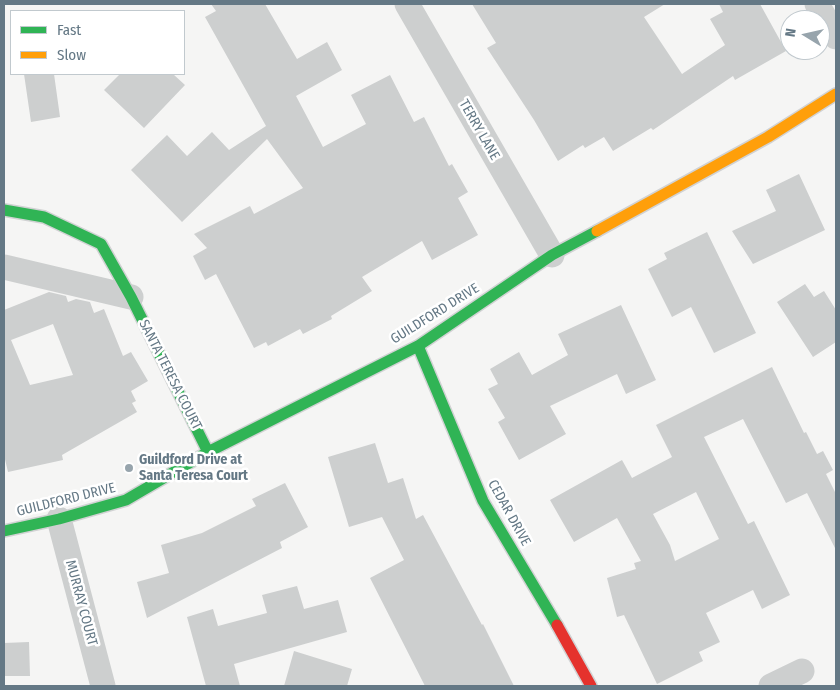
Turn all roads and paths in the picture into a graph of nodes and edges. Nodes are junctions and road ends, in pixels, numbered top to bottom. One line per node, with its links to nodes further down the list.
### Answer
1 (407, 4): 6 (street, TERRY LANE)
2 (817, 4): 3 (street)
3 (836, 37)
4 (836, 94): 6 (street, GUILDFORD DRIVE)
5 (4, 210): 8 (street, SANTA TERESA COURT)
6 (552, 255): 9 (street, GUILDFORD DRIVE)
7 (4, 266): 8 (street)
8 (131, 297): 10 (street, SANTA TERESA COURT)
9 (418, 346): 10 (street, GUILDFORD DRIVE); 15 (street, CEDAR DRIVE)
10 (208, 452): 11 (street, GUILDFORD DRIVE)
11 (59, 519): 12 (street, GUILDFORD DRIVE); 14 (street, MURRAY COURT)
12 (4, 530)
13 (802, 671): 16 (street)
14 (103, 686)
15 (591, 686)
16 (771, 686)

